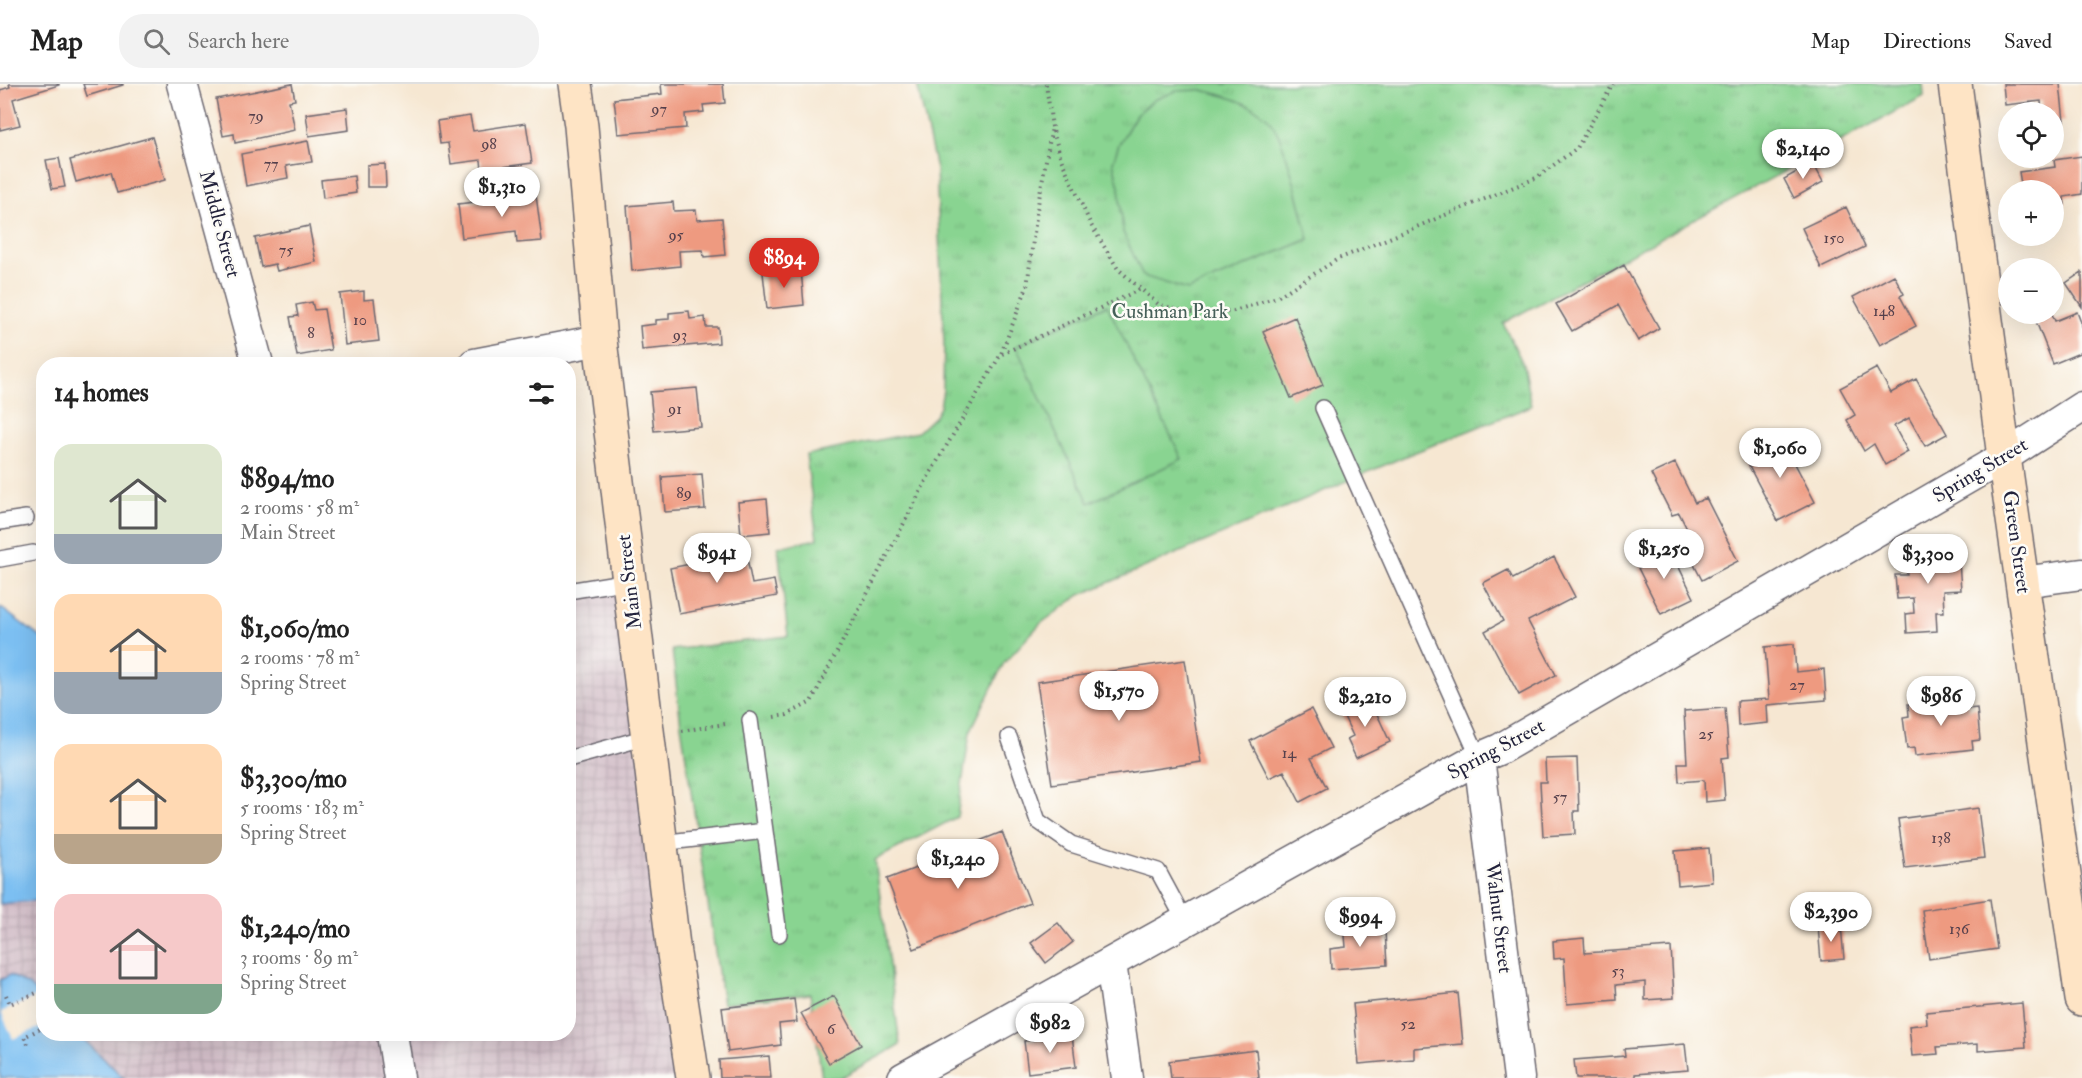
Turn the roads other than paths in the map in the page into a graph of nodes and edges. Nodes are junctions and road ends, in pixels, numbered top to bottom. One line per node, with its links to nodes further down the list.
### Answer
1 (182, 84): 5 (street, Middle Street)
2 (575, 84): 4 (main road, Main Street)
3 (1955, 84): 9 (main road, Green Street)
4 (600, 340): 6 (street); 15 (main road, Main Street)
5 (256, 357)
6 (511, 357)
7 (2082, 407): 9 (street, Spring Street)
8 (1323, 408): 22 (lane)
9 (2004, 457): 16 (main road, Green Street); 22 (street, Spring Street)
10 (26, 518): 11 (lane)
11 (0, 522)
12 (33, 553): 13 (lane)
13 (0, 559)
14 (2082, 574): 16 (street)
15 (628, 582): 17 (lane); 19 (main road, Main Street)
16 (2023, 582): 28 (main road, Green Street)
17 (576, 590)
18 (750, 720): 23 (lane)
19 (647, 737): 21 (lane); 24 (main road, Main Street)
20 (1009, 737): 25 (lane)
21 (576, 757)
22 (1479, 758): 25 (street, Spring Street); 34 (street, Walnut Street)
23 (765, 831): 24 (lane); 26 (lane)
24 (660, 843): 31 (main road, Main Street)
25 (1185, 921): 27 (street, Spring Street)
26 (779, 934)
27 (1111, 963): 32 (street, Spring Street); 33 (street)
28 (2082, 999)
29 (393, 1041): 30 (street)
30 (399, 1078)
31 (693, 1078)
32 (903, 1078)
33 (1127, 1078)
34 (1519, 1078)

